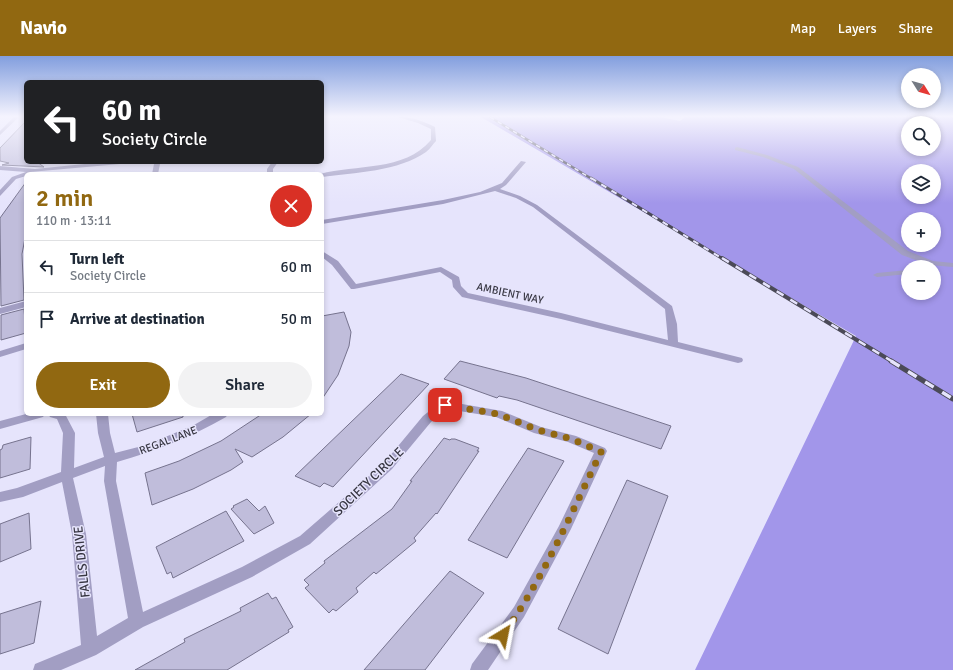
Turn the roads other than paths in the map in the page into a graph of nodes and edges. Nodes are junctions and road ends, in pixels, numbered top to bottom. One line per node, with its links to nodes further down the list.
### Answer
1 (432, 146): 11 (street)
2 (737, 149): 16 (street)
3 (523, 162): 12 (street)
4 (82, 164): 7 (street)
5 (104, 164): 8 (street)
6 (0, 168): 7 (street)
7 (35, 171): 9 (street)
8 (100, 171)
9 (32, 172)
10 (24, 175): 13 (street)
11 (324, 175)
12 (495, 189): 14 (street); 22 (street)
13 (0, 194)
14 (324, 222)
15 (324, 255): 22 (street, AMBIENT WAY)
16 (953, 266): 17 (street)
17 (941, 268)
18 (901, 273): 19 (street)
19 (877, 275)
20 (24, 305): 21 (street)
21 (0, 311)
22 (673, 343): 25 (street, AMBIENT WAY)
23 (24, 347): 24 (street)
24 (0, 354)
25 (738, 360)
26 (32, 416): 30 (street)
27 (59, 416): 32 (street, FALLS DRIVE)
28 (102, 416): 31 (street)
29 (219, 416): 31 (street, REGAL LANE)
30 (0, 425)
31 (111, 459): 32 (street); 34 (street)
32 (67, 477): 33 (street); 35 (street, FALLS DRIVE)
33 (0, 498)
34 (137, 622): 35 (street, SOCIETY CIRCLE); 37 (street, SOCIETY CIRCLE)
35 (90, 649): 36 (street, SOCIETY CIRCLE)
36 (41, 670)
37 (478, 670)

